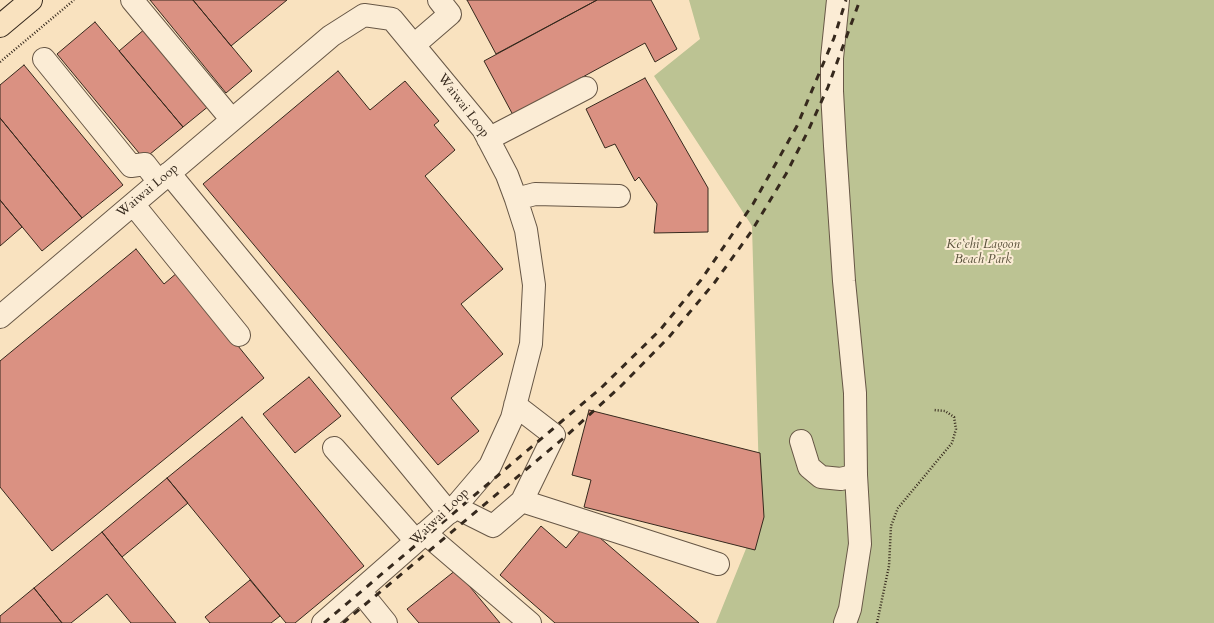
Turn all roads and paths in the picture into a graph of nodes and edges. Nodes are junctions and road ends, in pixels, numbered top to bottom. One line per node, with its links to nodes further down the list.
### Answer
1 (31, 0): 6 (main road)
2 (74, 0): 9 (path)
3 (132, 0): 11 (street)
4 (439, 0): 7 (street)
5 (838, 0): 23 (street)
6 (0, 26)
7 (414, 45): 11 (street, Waiwai Loop); 12 (street, Waiwai Loop)
8 (44, 59): 13 (street)
9 (0, 62)
10 (586, 88): 12 (street)
11 (232, 120): 13 (street, Waiwai Loop)
12 (488, 139): 15 (street, Waiwai Loop)
13 (164, 178): 16 (street, Waiwai Loop); 25 (street)
14 (619, 196): 15 (street)
15 (516, 199): 19 (street, Waiwai Loop)
16 (133, 204): 17 (street, Waiwai Loop); 18 (street)
17 (0, 317)
18 (239, 335)
19 (515, 405): 24 (street); 25 (street, Waiwai Loop)
20 (934, 410): 33 (path)
21 (801, 441): 23 (street)
22 (334, 448): 26 (street)
23 (856, 475): 32 (street)
24 (522, 501): 25 (street); 27 (street)
25 (452, 510): 26 (street, Waiwai Loop)
26 (420, 537): 28 (street, Waiwai Loop); 31 (street)
27 (718, 564)
28 (360, 591): 29 (street, Waiwai Loop); 30 (street)
29 (323, 623)
30 (386, 623)
31 (530, 623)
32 (845, 623)
33 (877, 623)

